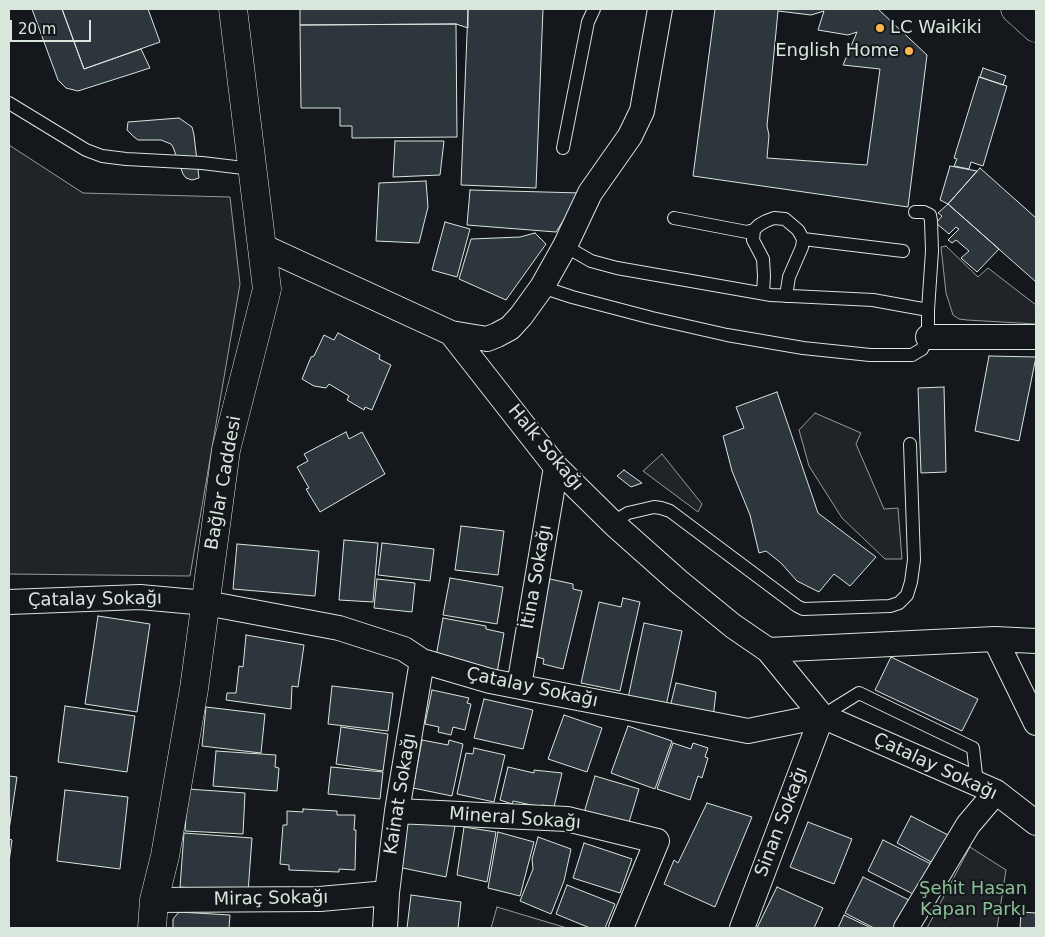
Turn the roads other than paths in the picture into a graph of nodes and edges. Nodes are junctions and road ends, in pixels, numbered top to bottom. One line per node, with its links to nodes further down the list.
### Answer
1 (233, 9): 8 (street, Bağlar Caddesi)
2 (594, 9): 7 (lane)
3 (660, 9): 14 (street)
4 (1015, 9): 5 (street)
5 (1036, 28)
6 (9, 103): 8 (lane)
7 (563, 148)
8 (252, 169): 13 (street, Bağlar Caddesi)
9 (915, 212): 19 (lane)
10 (674, 218): 11 (lane)
11 (754, 230): 12 (lane); 17 (lane)
12 (803, 239): 15 (lane); 18 (lane)
13 (262, 246): 20 (street, Halk Sokağı); 27 (street, Bağlar Caddesi)
14 (566, 246): 16 (street); 17 (lane)
15 (903, 251)
16 (542, 287): 20 (street); 21 (lane)
17 (763, 293): 18 (lane)
18 (786, 296): 19 (lane)
19 (928, 310): 21 (lane)
20 (452, 333): 24 (street, Halk Sokağı)
21 (928, 336): 22 (street)
22 (1036, 337)
23 (910, 444): 25 (lane)
24 (556, 466): 25 (street, Halk Sokağı); 32 (street, İtina Sokağı)
25 (615, 525): 30 (street, Halk Sokağı)
26 (9, 602): 27 (street, Çatalay Sokağı)
27 (206, 603): 31 (street, Çatalay Sokağı); 39 (street, Bağlar Caddesi)
28 (995, 639): 29 (street); 30 (street); 34 (street)
29 (1036, 641)
30 (768, 650): 33 (street, Halk Sokağı)
31 (422, 661): 32 (street, Çatalay Sokağı); 36 (street, Kainat Sokağı)
32 (519, 686): 33 (street, Çatalay Sokağı)
33 (822, 716): 35 (street, Çatalay Sokağı); 35 (lane); 43 (street, Sinan Sokağı)
34 (1036, 723)
35 (986, 788): 37 (street, Çatalay Sokağı); 44 (street)
36 (397, 811): 38 (street, Kainat Sokağı); 42 (street, Mineral Sokağı)
37 (1036, 823)
38 (387, 893): 39 (street, Miraç Sokağı); 41 (street, Kainat Sokağı)
39 (154, 900): 40 (street, Bağlar Caddesi)
40 (152, 928)
41 (385, 928)
42 (621, 928)
43 (742, 928)
44 (906, 928)

